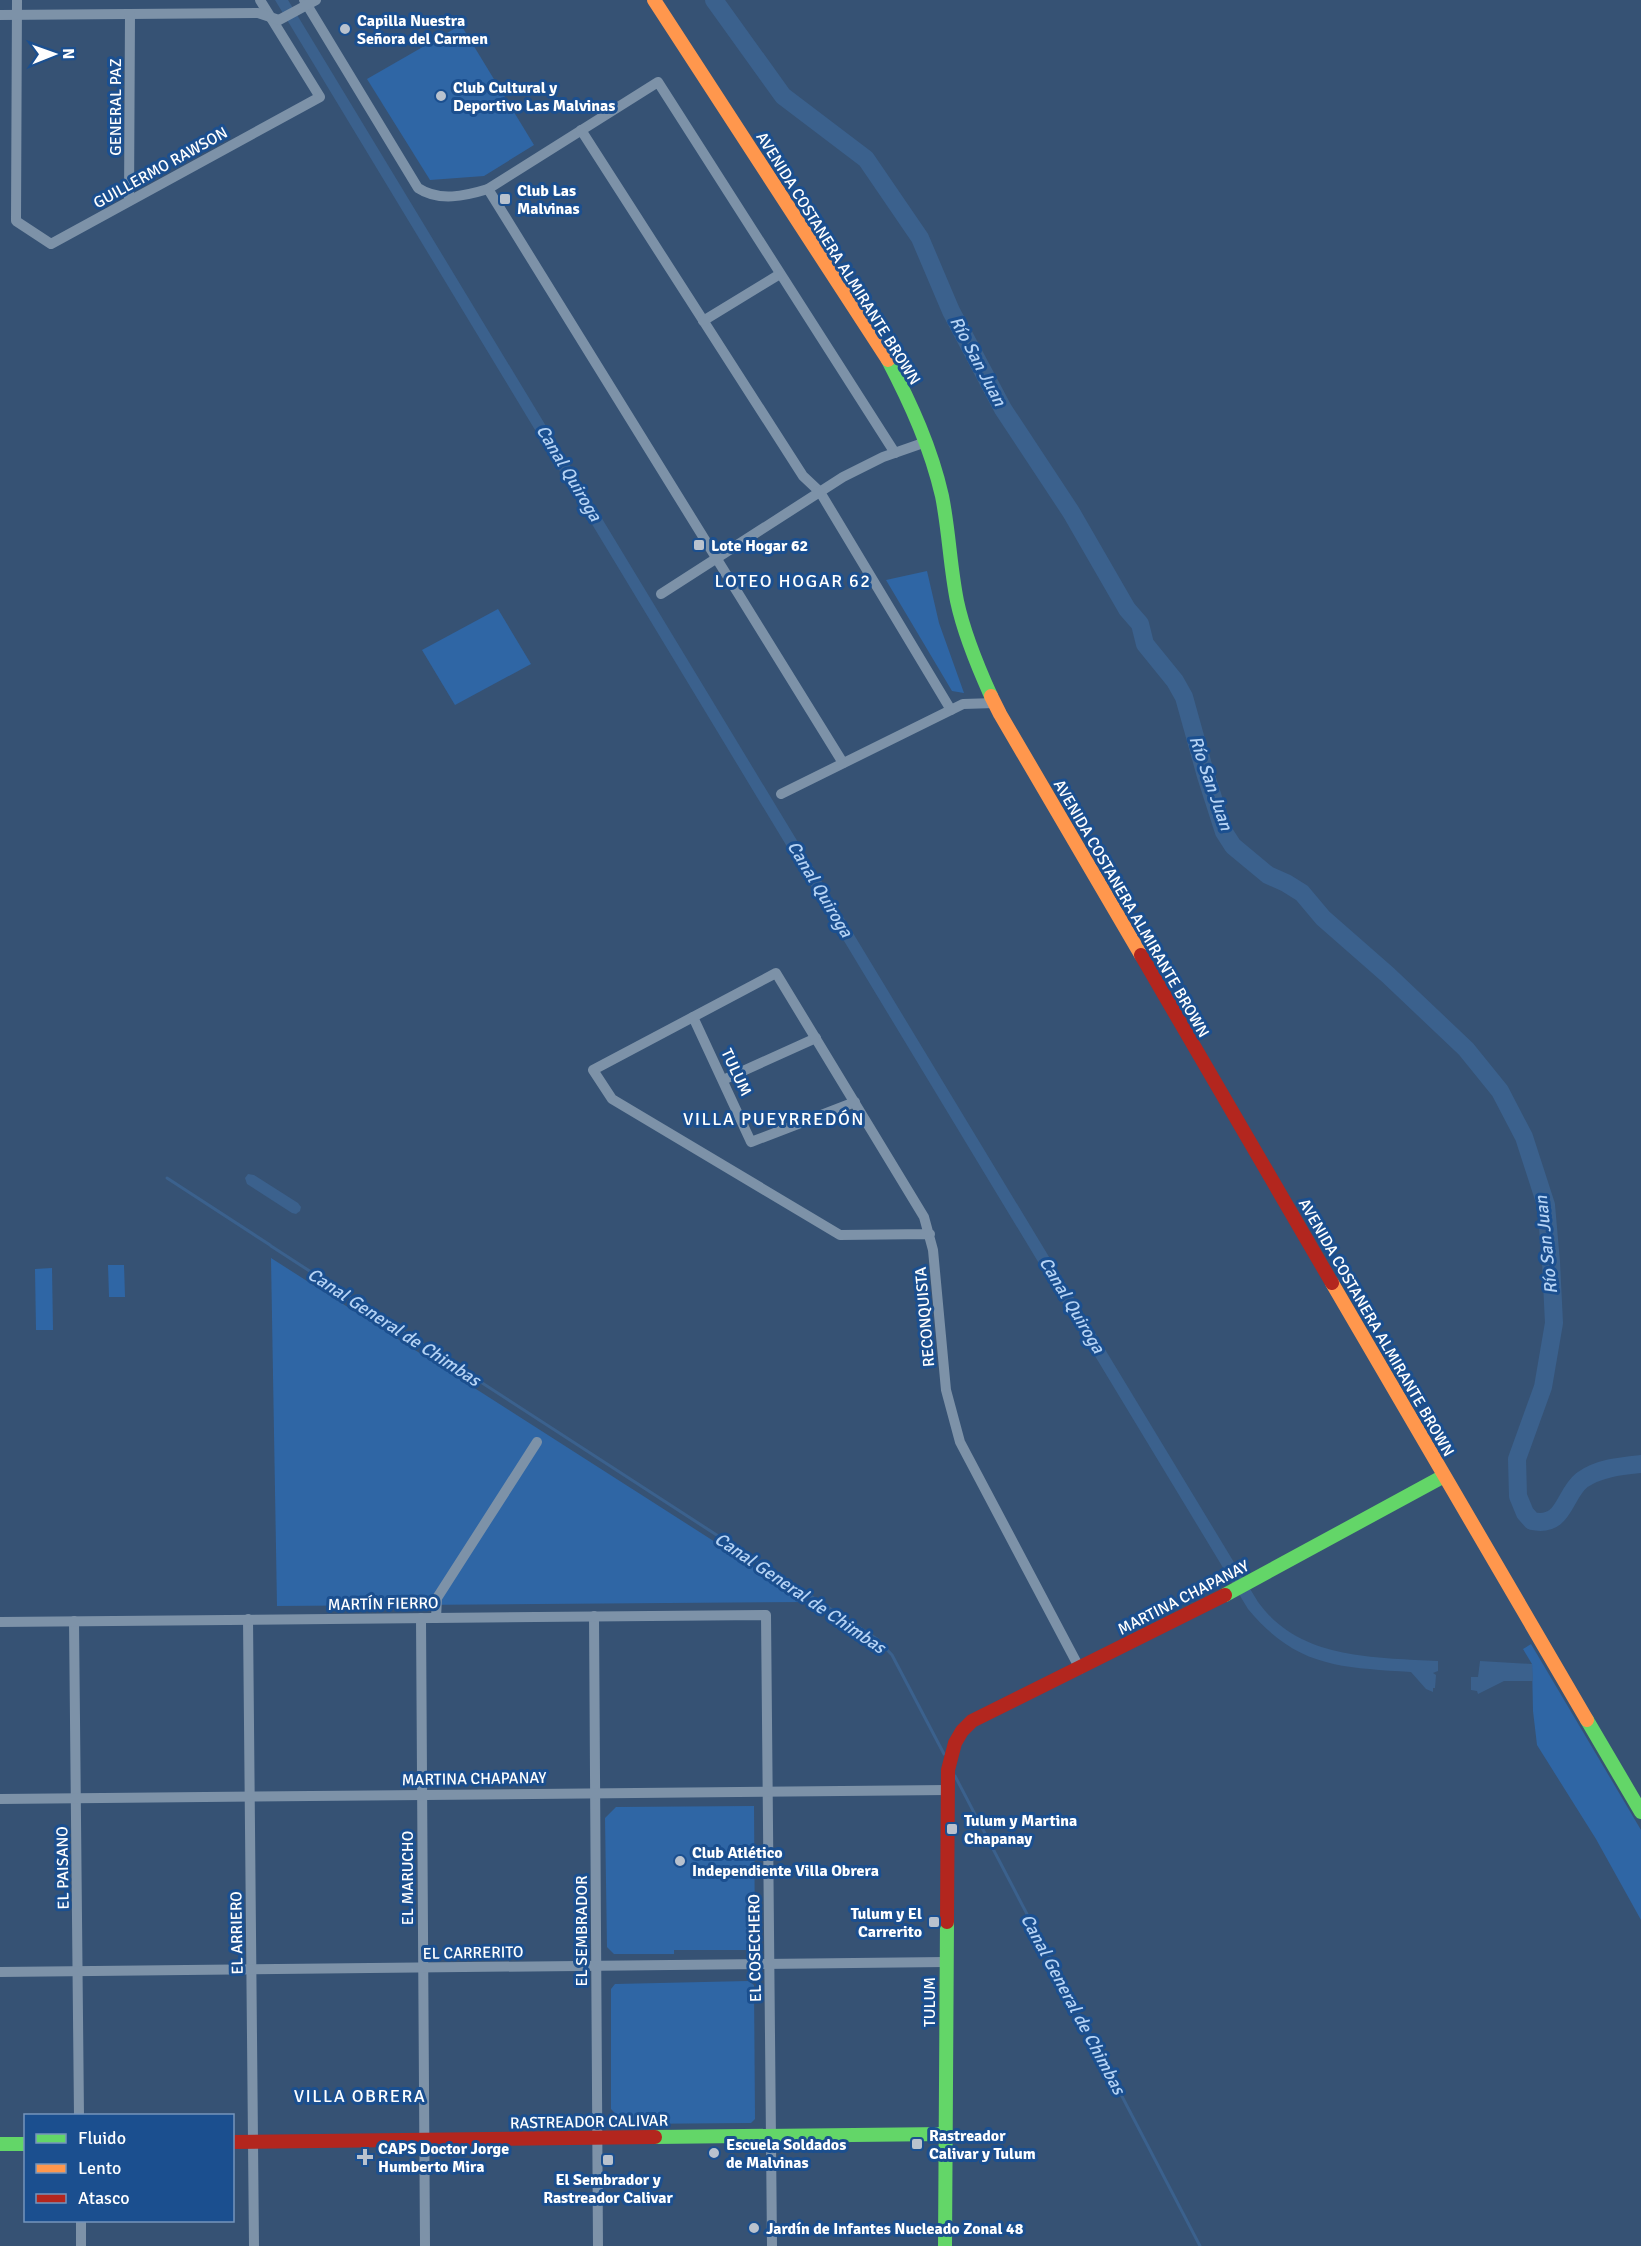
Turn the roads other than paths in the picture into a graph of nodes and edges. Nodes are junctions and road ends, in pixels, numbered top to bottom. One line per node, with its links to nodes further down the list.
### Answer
1 (17, 0): 7 (street)
2 (260, 0): 8 (street)
3 (654, 0): 14 (main road, AVENIDA COSTANERA ALMIRANTE BROWN)
4 (309, 2): 8 (street); 10 (street)
5 (130, 14): 7 (street); 8 (street); 11 (street, GENERAL PAZ)
6 (0, 15): 7 (street)
7 (16, 15): 11 (street, GUILLERMO RAWSON)
8 (271, 17): 11 (street, GUILLERMO RAWSON)
9 (581, 130): 10 (street); 12 (street); 13 (street)
10 (488, 189): 17 (street)
11 (129, 201)
12 (780, 274): 13 (street); 15 (street)
13 (704, 321): 16 (street)
14 (926, 442): 15 (street); 19 (main road, AVENIDA COSTANERA ALMIRANTE BROWN)
15 (895, 453): 16 (street)
16 (820, 492): 17 (street); 20 (street)
17 (717, 558): 18 (street); 21 (street)
18 (661, 594)
19 (994, 703): 20 (street); 29 (main road, AVENIDA COSTANERA ALMIRANTE BROWN)
20 (951, 710): 21 (street)
21 (843, 763): 22 (street)
22 (781, 794)
23 (693, 1017): 24 (street, RECONQUISTA); 25 (street, TULUM); 27 (street)
24 (816, 1038): 25 (street); 26 (street, RECONQUISTA)
25 (723, 1080): 26 (street, TULUM)
26 (855, 1102): 27 (street, RECONQUISTA)
27 (930, 1234): 37 (street, RECONQUISTA)
28 (537, 1442): 33 (street)
29 (1444, 1476): 37 (main road, MARTINA CHAPANAY); 46 (main road, AVENIDA COSTANERA ALMIRANTE BROWN)
30 (766, 1615): 31 (street, MARTÍN FIERRO); 40 (street, EL COSECHERO)
31 (594, 1616): 33 (street, MARTÍN FIERRO); 41 (street, EL SEMBRADOR)
32 (421, 1618): 33 (street, MARTÍN FIERRO); 34 (street, MARTÍN FIERRO); 42 (street, EL MARUCHO)
33 (436, 1618)
34 (248, 1619): 35 (street, MARTÍN FIERRO); 43 (street, EL ARRIERO)
35 (74, 1621): 36 (street, MARTÍN FIERRO); 44 (street, EL PAISANO)
36 (0, 1622)
37 (1080, 1669): 38 (main road, MARTINA CHAPANAY)
38 (949, 1762): 39 (main road, TULUM)
39 (948, 1790): 40 (street, MARTINA CHAPANAY); 47 (main road, TULUM)
40 (768, 1792): 41 (street, MARTINA CHAPANAY); 48 (street, EL COSECHERO)
41 (595, 1793): 42 (street, MARTINA CHAPANAY); 49 (street, EL SEMBRADOR)
42 (422, 1795): 43 (street, MARTINA CHAPANAY); 50 (street, EL MARUCHO)
43 (250, 1797): 44 (street, MARTINA CHAPANAY); 51 (street, EL ARRIERO)
44 (76, 1798): 45 (street, MARTINA CHAPANAY); 52 (street, EL PAISANO)
45 (0, 1799)
46 (1641, 1812)
47 (946, 1962): 48 (street, EL CARRERITO); 55 (main road, TULUM)
48 (770, 1964): 49 (street, EL CARRERITO); 56 (street, EL COSECHERO)
49 (596, 1966): 50 (street, EL CARRERITO); 57 (street, EL SEMBRADOR)
50 (423, 1968): 51 (street, EL CARRERITO); 58 (street, EL MARUCHO)
51 (251, 1969): 52 (street, EL CARRERITO); 60 (street, EL ARRIERO)
52 (78, 1971): 53 (street, EL CARRERITO); 54 (street, EL PAISANO)
53 (0, 1972)
54 (79, 2114)
55 (945, 2134): 56 (main road, RASTREADOR CALIVAR); 69 (main road, TULUM)
56 (771, 2136): 57 (main road, RASTREADOR CALIVAR); 68 (street, EL COSECHERO)
57 (597, 2138): 58 (main road, RASTREADOR CALIVAR); 67 (street, EL SEMBRADOR)
58 (424, 2140): 60 (main road, RASTREADOR CALIVAR); 66 (street, EL MARUCHO)
59 (234, 2142): 60 (main road, RASTREADOR CALIVAR)
60 (253, 2142): 65 (street, EL ARRIERO)
61 (0, 2144): 62 (main road)
62 (24, 2144)
63 (81, 2222): 64 (street)
64 (81, 2246)
65 (254, 2246)
66 (424, 2246)
67 (598, 2246)
68 (772, 2246)
69 (945, 2246)

